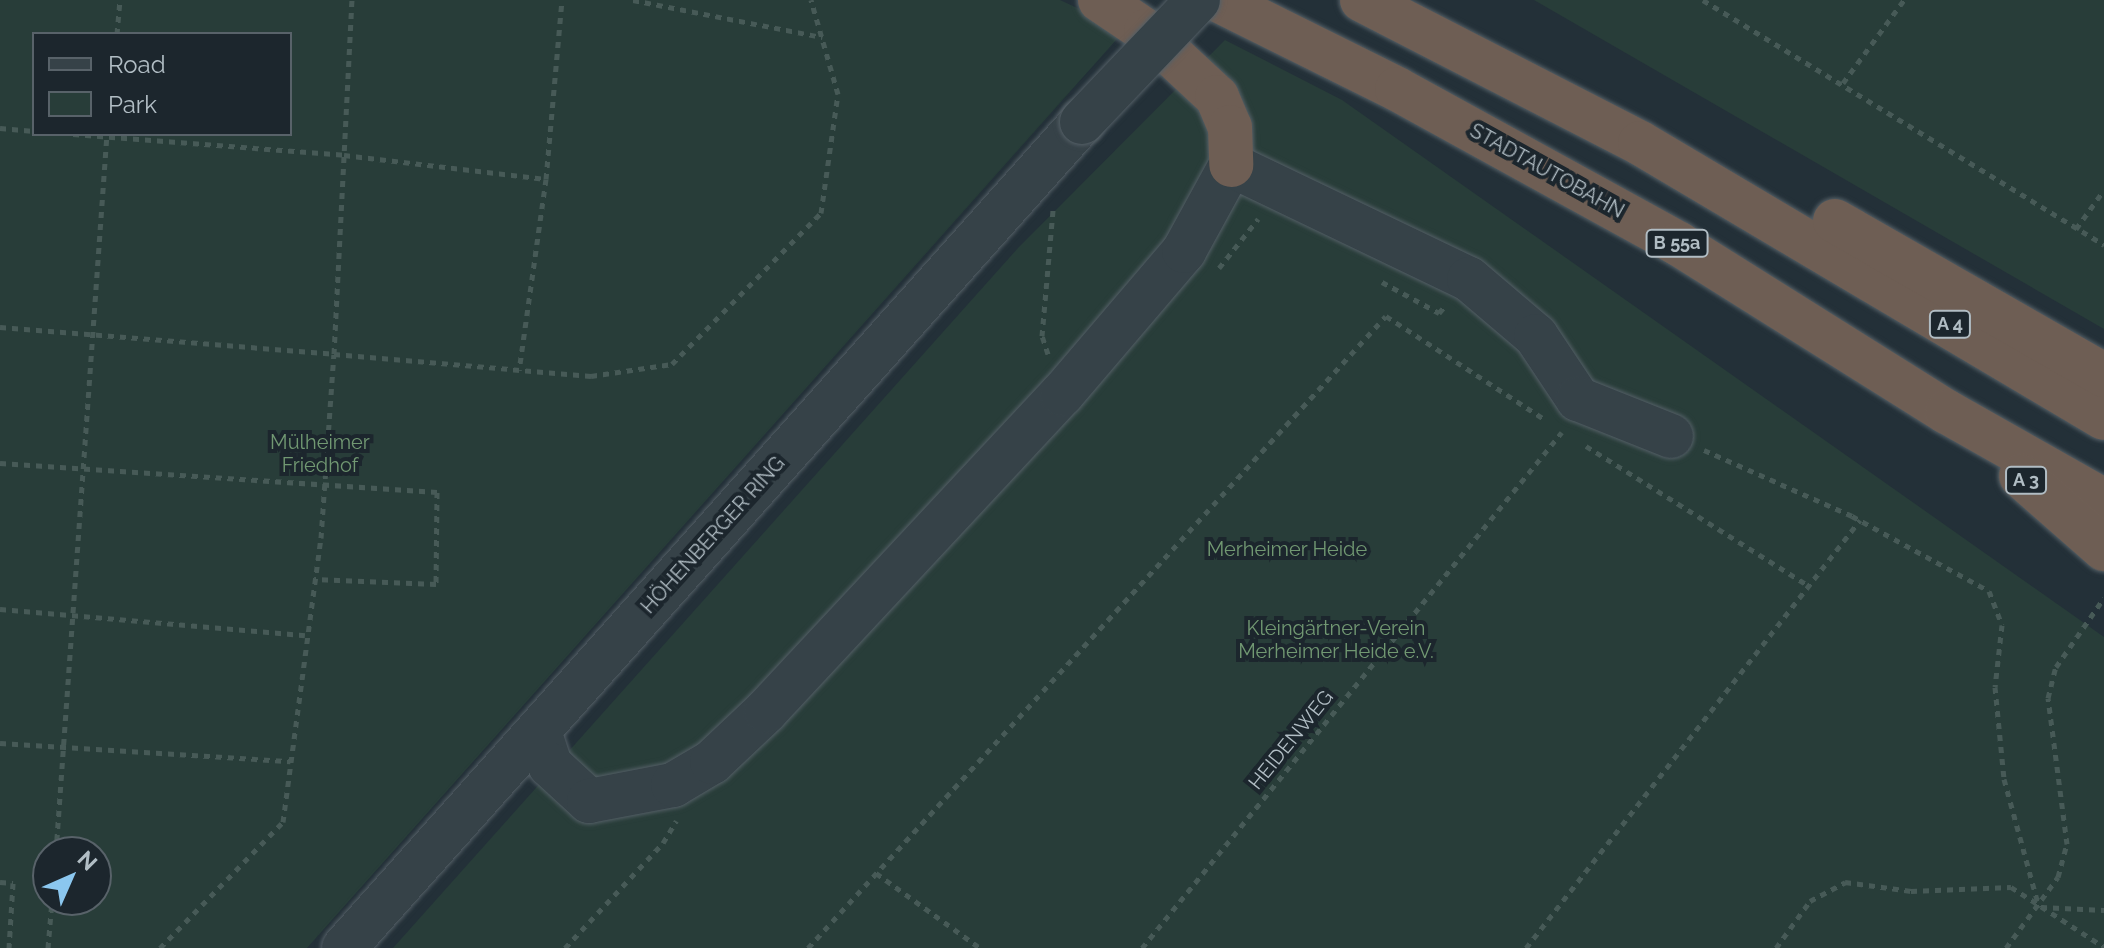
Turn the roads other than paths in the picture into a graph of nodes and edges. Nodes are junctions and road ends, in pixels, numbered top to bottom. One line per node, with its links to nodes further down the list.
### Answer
1 (1100, 0): 6 (highway)
2 (1198, 0): 13 (street, HÖHENBERGER RING, bridge)
3 (1218, 0): 8 (highway, STADTAUTOBAHN / B 55a)
4 (1362, 0): 9 (highway, A 4)
5 (1418, 0): 7 (highway)
6 (1231, 165): 10 (street); 13 (street)
7 (2104, 375)
8 (1947, 412): 11 (highway); 12 (highway, A 3)
9 (2104, 418)
10 (1671, 436)
11 (2104, 501)
12 (2104, 549)
13 (539, 731): 14 (street, HÖHENBERGER RING)
14 (344, 948)

